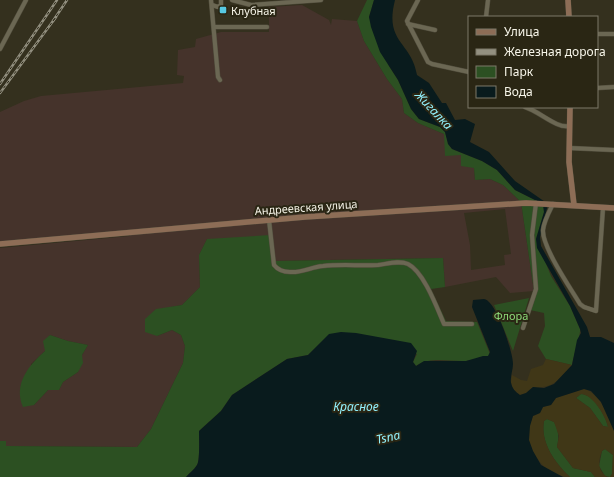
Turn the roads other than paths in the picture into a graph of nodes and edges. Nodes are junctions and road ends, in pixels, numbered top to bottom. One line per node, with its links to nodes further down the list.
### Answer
1 (26, 0): 19 (street)
2 (211, 0): 10 (street)
3 (221, 0): 10 (street)
4 (232, 0): 9 (street)
5 (321, 0): 9 (street)
6 (418, 0): 13 (street)
7 (488, 0): 11 (street)
8 (568, 0): 12 (street)
9 (251, 2)
10 (212, 5): 15 (street)
11 (486, 16)
12 (569, 16)
13 (408, 24): 16 (street); 20 (street)
14 (267, 27): 15 (street)
15 (215, 28): 21 (street)
16 (435, 30)
17 (598, 34): 18 (street)
18 (614, 34)
19 (0, 49)
20 (468, 72)
21 (220, 80)
22 (614, 87): 23 (street)
23 (598, 88)
24 (528, 108): 26 (street)
25 (570, 108): 26 (street)
26 (569, 126): 27 (street)
27 (569, 148): 28 (street); 31 (street)
28 (614, 150)
29 (538, 203): 30 (street, Андреевская улица); 34 (street, Андреевская улица); 37 (street)
30 (551, 204): 31 (street, Андреевская улица); 32 (street)
31 (574, 205): 32 (street, Андреевская улица)
32 (603, 208): 33 (street, Андреевская улица)
33 (614, 208)
34 (269, 220): 35 (street, Андреевская улица); 36 (street)
35 (0, 244)
36 (472, 324)
37 (523, 328)

